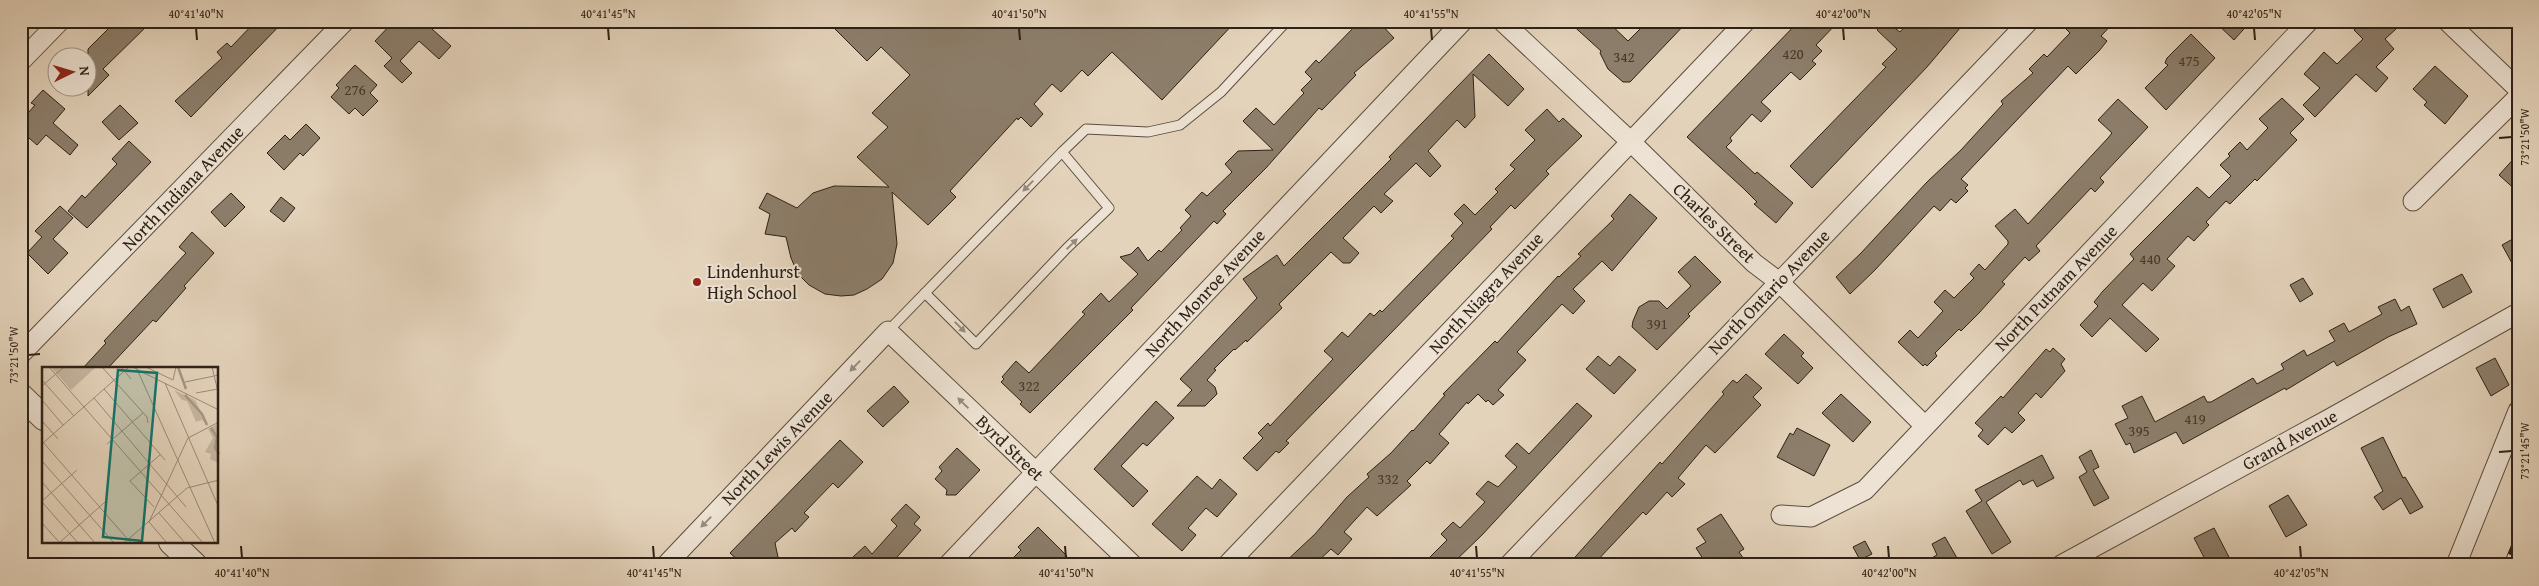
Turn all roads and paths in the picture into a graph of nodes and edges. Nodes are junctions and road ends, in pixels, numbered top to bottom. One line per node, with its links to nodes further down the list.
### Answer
1 (60, 21): 10 (street)
2 (345, 21): 20 (street, North Indiana Avenue)
3 (1287, 21): 14 (lane)
4 (1463, 21): 25 (street, North Monroe Avenue)
5 (1502, 21): 13 (street, Charles Street)
6 (1746, 21): 13 (street, North Niagra Avenue)
7 (2029, 21): 16 (street, North Ontario Avenue)
8 (2309, 21): 24 (street, North Putnam Avenue)
9 (2447, 21): 11 (street)
10 (21, 61)
11 (2518, 89)
12 (2518, 97): 15 (street)
13 (1630, 141): 16 (street, Charles Street); 32 (street, North Niagra Avenue)
14 (1062, 152): 17 (lane, one-way to 17); 17 (lane, one-way to 14)
15 (2413, 201)
16 (1779, 282): 24 (street, Charles Street); 33 (street, North Ontario Avenue)
17 (925, 292): 19 (lane)
18 (2518, 313): 34 (street, Grand Avenue)
19 (888, 331): 25 (street, Byrd Street, one-way to 19); 29 (street, North Lewis Avenue, one-way to 29)
20 (21, 354)
21 (21, 396): 23 (street)
22 (2518, 411): 35 (street)
23 (42, 416)
24 (1925, 426): 26 (street, North Putnam Avenue)
25 (1036, 473): 30 (street, North Monroe Avenue); 31 (street, Byrd Street)
26 (1781, 515)
27 (173, 544): 28 (street)
28 (195, 565)
29 (666, 565)
30 (948, 565)
31 (1133, 565)
32 (1227, 565)
33 (1509, 565)
34 (2061, 565)
35 (2456, 565)

